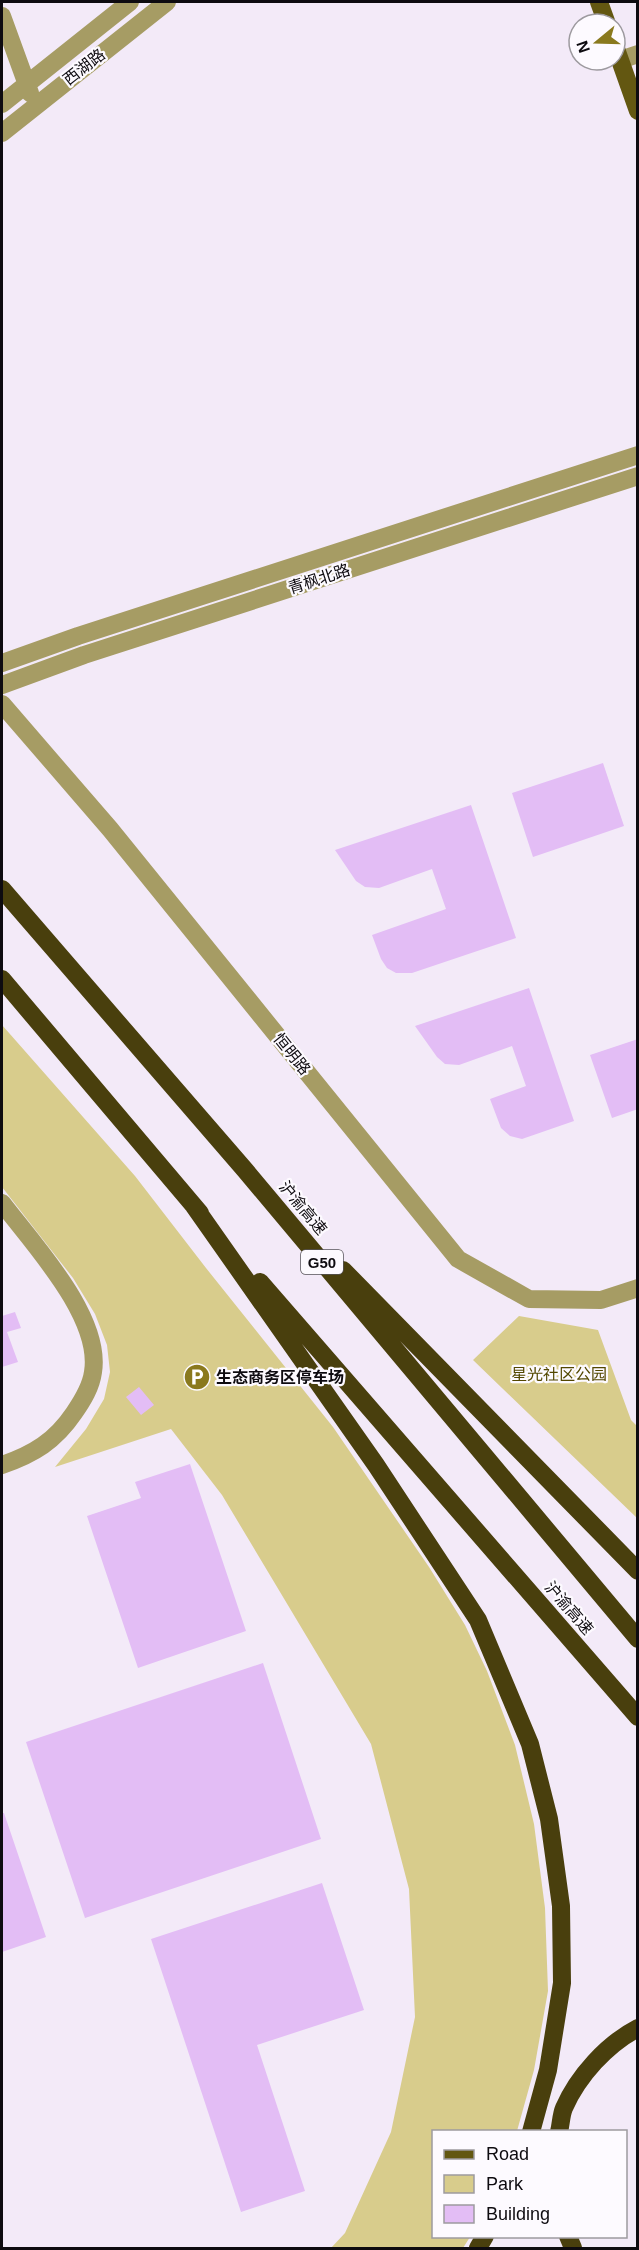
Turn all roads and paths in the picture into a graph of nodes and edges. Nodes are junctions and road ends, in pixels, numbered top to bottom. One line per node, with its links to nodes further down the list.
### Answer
1 (130, 2): 5 (street, 西湖路)
2 (167, 2): 7 (street, 西湖路)
3 (2, 16): 5 (street)
4 (624, 72): 8 (main road)
5 (26, 83): 6 (street, 西湖路); 7 (street)
6 (2, 104)
7 (35, 105): 9 (street, 西湖路)
8 (638, 111)
9 (2, 133)
10 (638, 455): 12 (street, 青枫北路)
11 (638, 476): 13 (street, 青枫北路)
12 (2, 663)
13 (2, 685)
14 (2, 704): 20 (street, 恒明路)
15 (2, 889): 17 (highway, 沪渝高速 / G50)
16 (2, 979): 19 (highway, 沪渝高速)
17 (245, 1170): 24 (highway); 25 (highway, 沪渝高速 / G50)
18 (2, 1203): 21 (street)
19 (194, 1206): 26 (highway, 沪渝高速); 28 (highway)
20 (638, 1288)
21 (55, 1436): 22 (street); 23 (street)
22 (2, 1455)
23 (2, 1465)
24 (638, 1570)
25 (638, 1639)
26 (638, 1717)
27 (638, 2028): 29 (highway)
28 (532, 2130)
29 (559, 2130)

